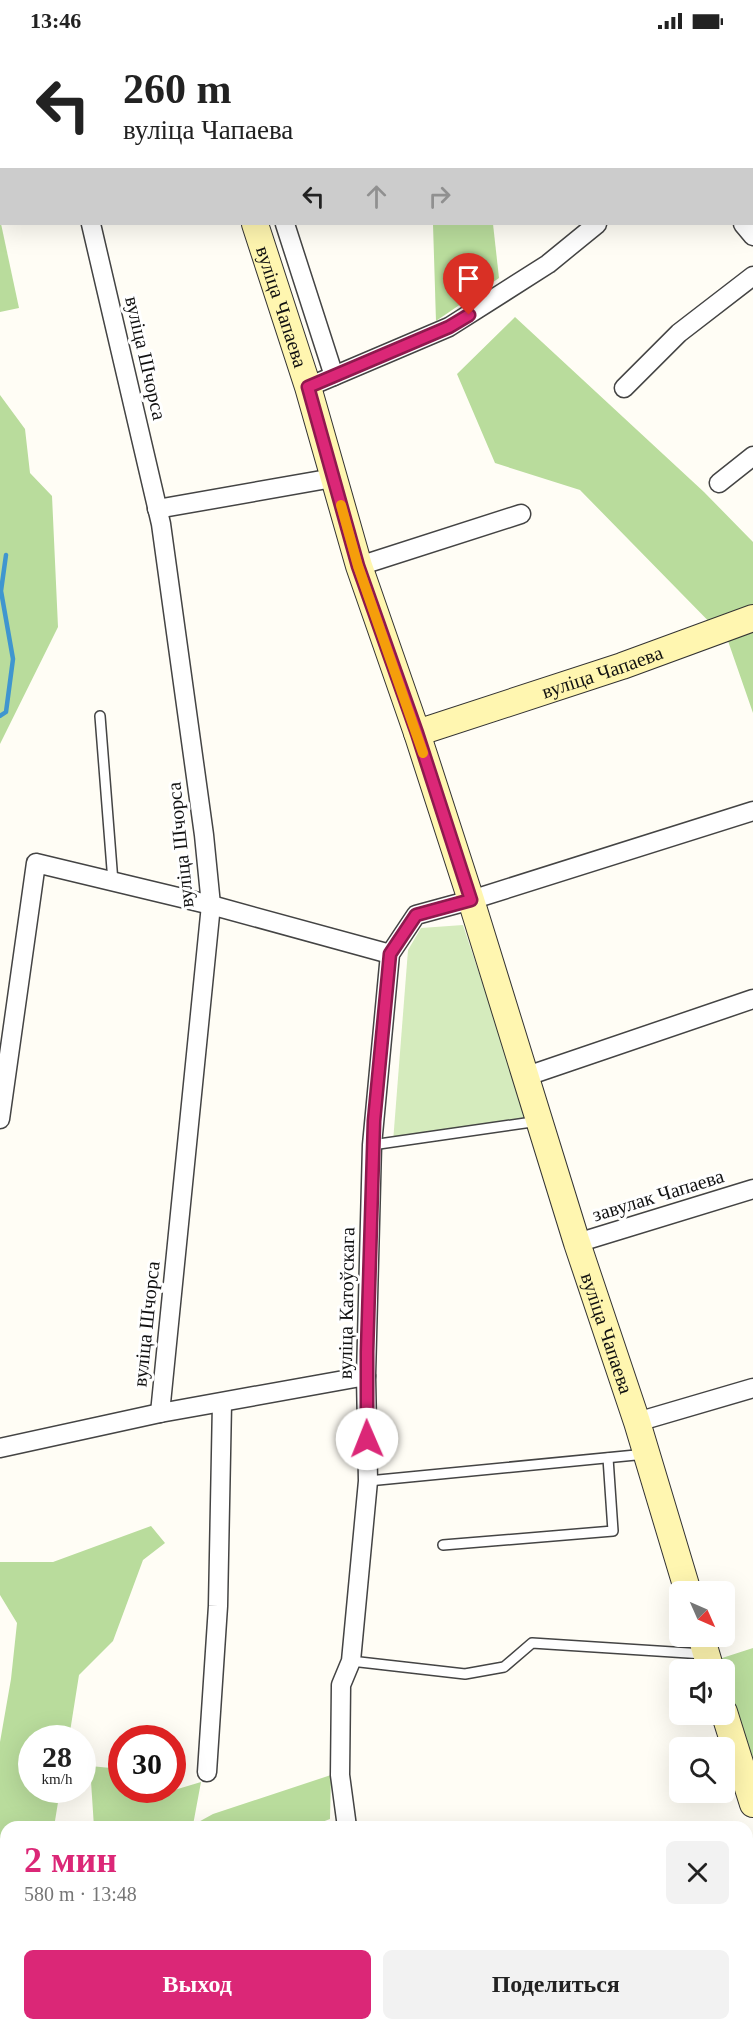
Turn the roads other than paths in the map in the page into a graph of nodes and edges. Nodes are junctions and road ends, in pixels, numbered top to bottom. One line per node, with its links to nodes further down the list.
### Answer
1 (91, 225): 12 (street, вуліца Шчорса)
2 (255, 225): 7 (street, вуліца Чапаева)
3 (285, 225): 6 (street)
4 (596, 225): 6 (street)
5 (753, 276): 8 (street)
6 (334, 376): 7 (street)
7 (308, 387): 10 (street, вуліца Чапаева)
8 (624, 388)
9 (753, 456): 11 (street)
10 (333, 478): 12 (street); 14 (street, вуліца Чапаева)
11 (719, 483)
12 (157, 509): 21 (street, вуліца Шчорса)
13 (521, 514): 14 (street)
14 (358, 566): 17 (street, вуліца Чапаева)
15 (753, 618): 17 (street, вуліца Чапаева)
16 (100, 716): 19 (lane)
17 (417, 733): 20 (street, вуліца Чапаева)
18 (753, 811): 20 (street)
19 (113, 882): 21 (street); 25 (street)
20 (471, 900): 22 (street, вуліца Катоўскага); 24 (street, вуліца Чапаева)
21 (211, 905): 22 (street); 33 (street, вуліца Шчорса)
22 (390, 954): 27 (street, вуліца Катоўскага)
23 (753, 999): 24 (street)
24 (527, 1076): 26 (street, вуліца Чапаева)
25 (0, 1119)
26 (539, 1121): 27 (lane); 29 (street, вуліца Чапаева)
27 (372, 1144): 30 (street, вуліца Катоўскага)
28 (753, 1189): 29 (street, завулак Чапаева)
29 (577, 1243): 34 (street, вуліца Чапаева)
30 (366, 1376): 32 (street); 38 (street, вуліца Катоўскага)
31 (753, 1388): 34 (street)
32 (222, 1403): 33 (street); 44 (street)
33 (160, 1413): 35 (street, вуліца Шчорса)
34 (637, 1422): 36 (street, вуліца Чапаева)
35 (0, 1448)
36 (647, 1454): 37 (lane); 40 (street, вуліца Чапаева)
37 (608, 1458): 38 (lane); 39 (lane)
38 (368, 1481): 42 (street, вуліца Катоўскага)
39 (443, 1545)
40 (685, 1581)
41 (706, 1653): 42 (lane)
42 (351, 1661): 46 (street, вуліца Катоўскага)
43 (728, 1725): 45 (street)
44 (207, 1772)
45 (753, 1804)
46 (346, 1821)

